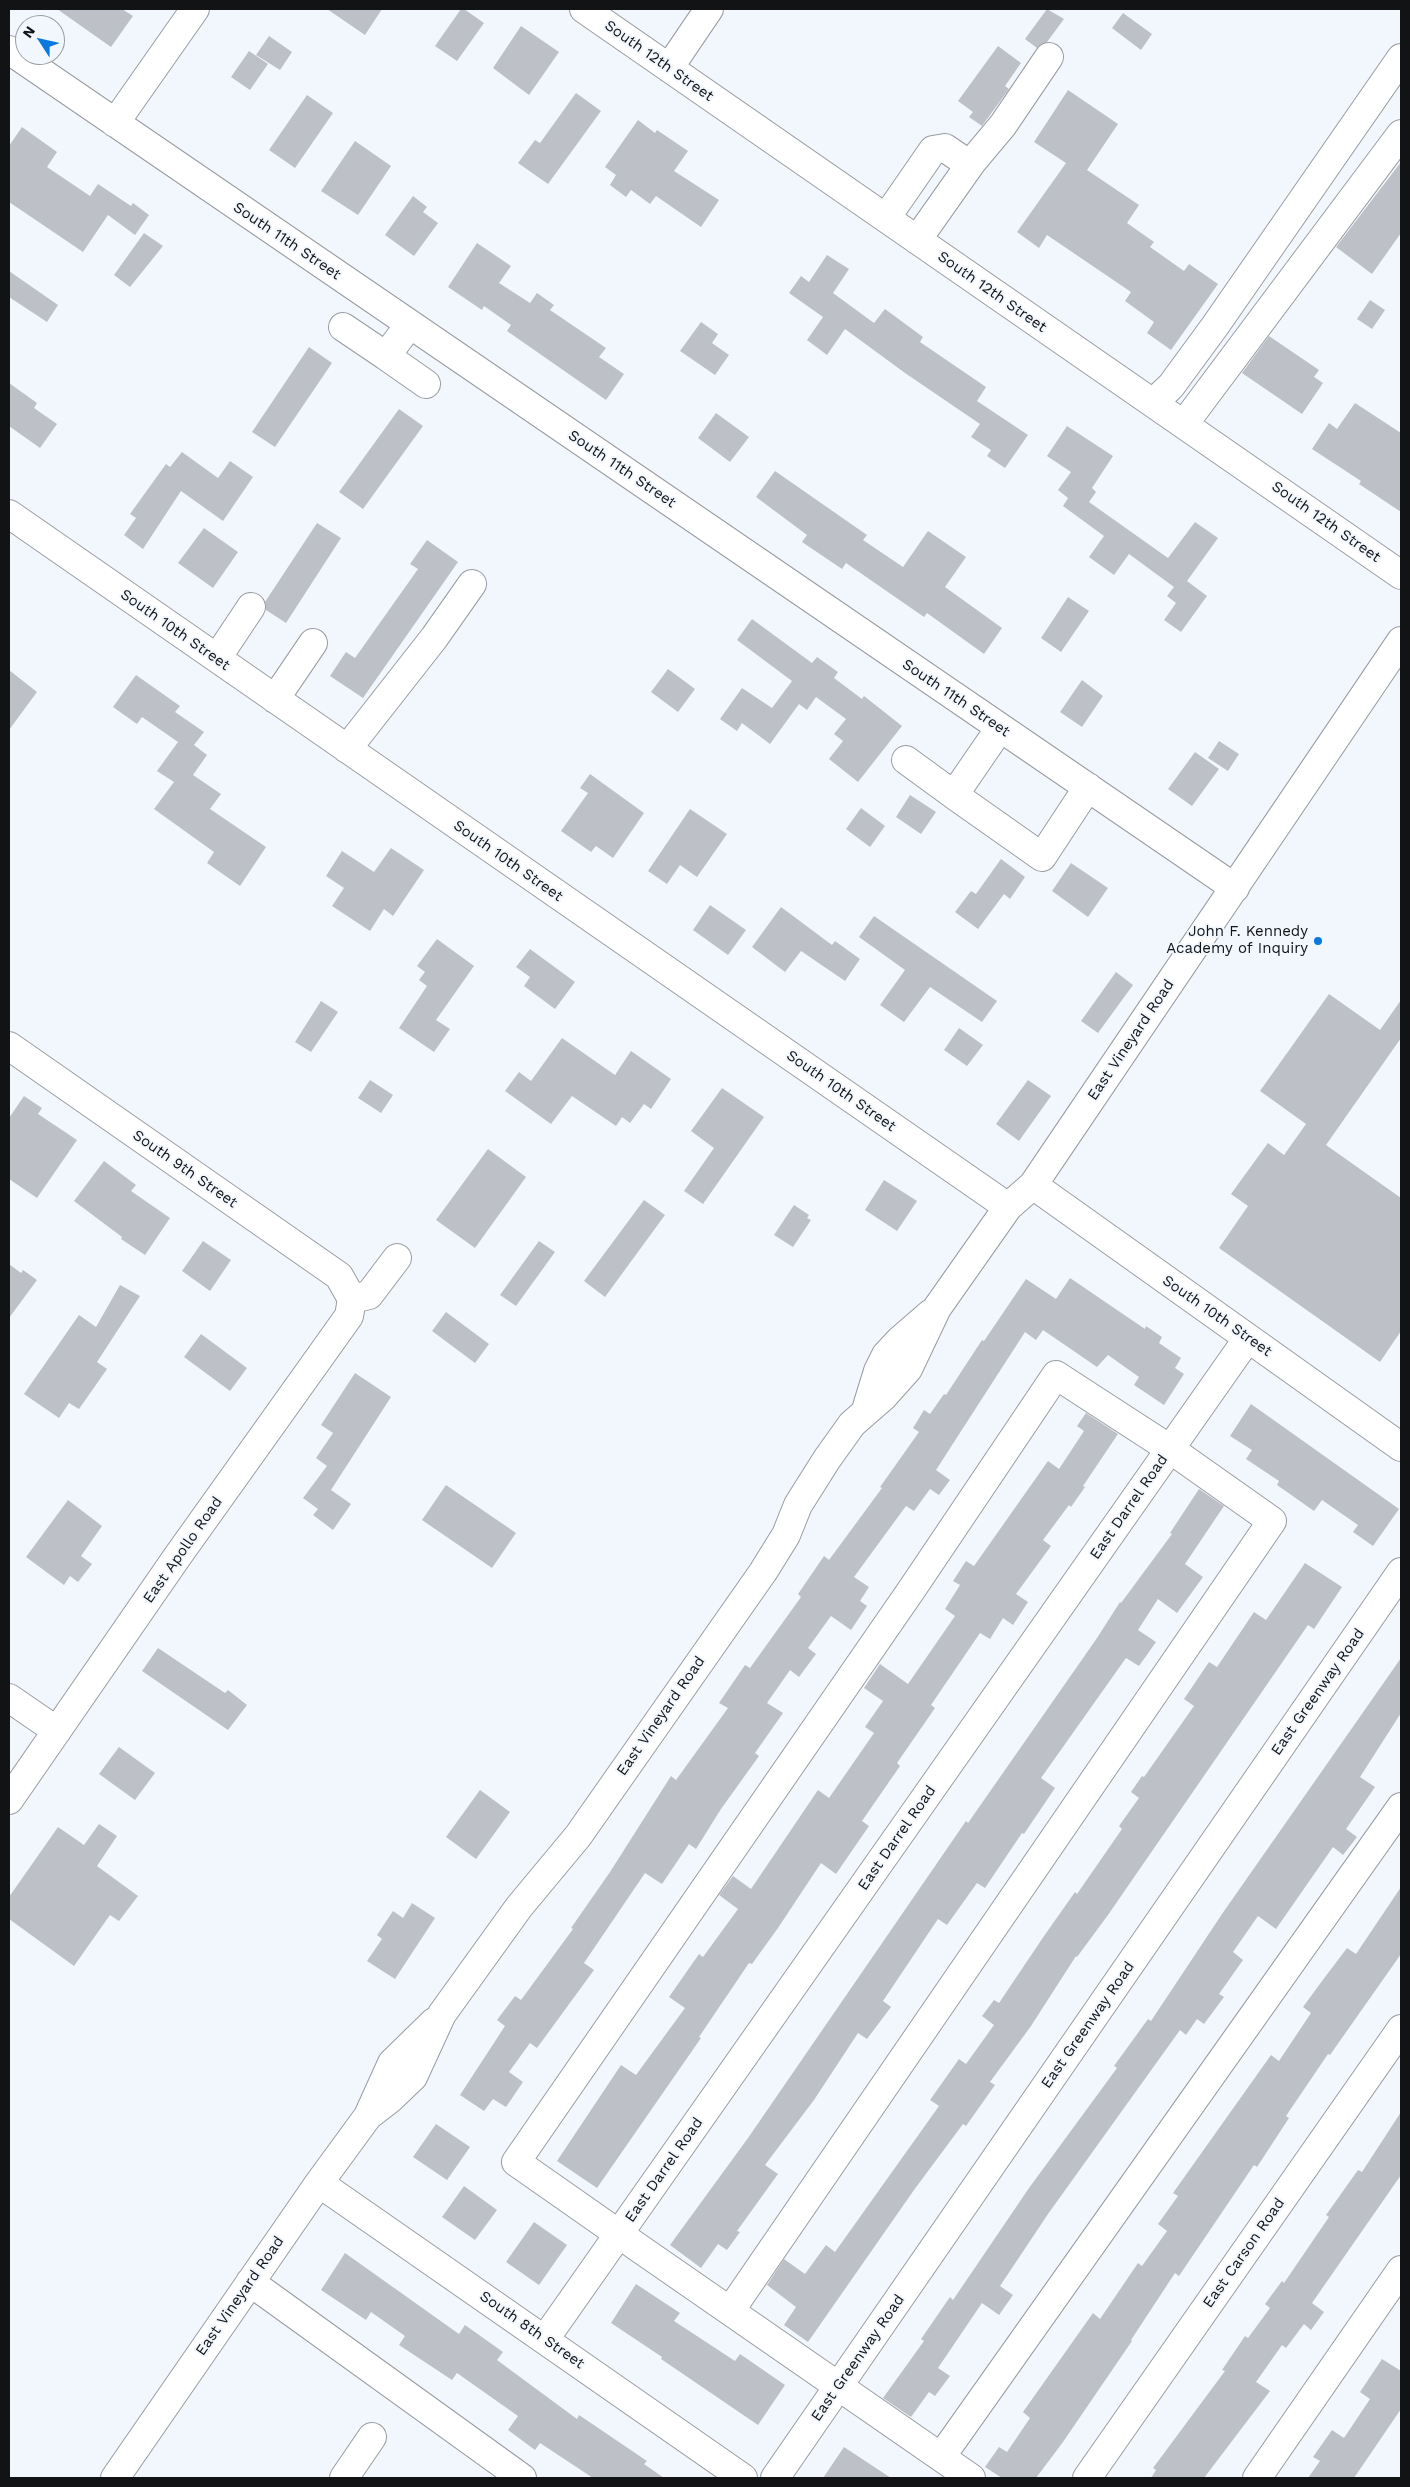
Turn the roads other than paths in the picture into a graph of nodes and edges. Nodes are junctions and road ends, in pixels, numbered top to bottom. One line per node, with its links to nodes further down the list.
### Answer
1 (195, 9): 8 (street)
2 (584, 9): 7 (street, South 12th Street)
3 (708, 9): 7 (street)
4 (9, 50): 8 (street, South 11th Street)
5 (1049, 57): 10 (street)
6 (1399, 64): 17 (street)
7 (668, 68): 11 (street, South 12th Street)
8 (115, 123): 13 (street, South 11th Street)
9 (1401, 134): 18 (street)
10 (970, 165): 11 (street); 12 (street)
11 (886, 218): 12 (street, South 12th Street)
12 (917, 240): 17 (street, South 12th Street)
13 (410, 324): 15 (street); 27 (street, South 11th Street)
14 (343, 327): 15 (street)
15 (386, 356): 16 (street)
16 (426, 384)
17 (1153, 403): 18 (street, South 12th Street)
18 (1184, 424): 20 (street, South 12th Street)
19 (9, 514): 25 (street, South 10th Street)
20 (1401, 575)
21 (472, 584): 28 (street)
22 (251, 607): 25 (street)
23 (1401, 641): 32 (street, East Vineyard Road)
24 (313, 643): 26 (street)
25 (216, 658): 26 (street, South 10th Street)
26 (275, 699): 28 (street, South 10th Street)
27 (1000, 728): 30 (street, South 11th Street); 31 (street)
28 (347, 749): 35 (street, South 10th Street)
29 (906, 760): 31 (street)
30 (1088, 787): 31 (street); 32 (street, South 11th Street)
31 (954, 795)
32 (1234, 888): 34 (street, East Vineyard Road)
33 (9, 1046): 37 (street, South 9th Street)
34 (1032, 1185): 35 (street, East Vineyard Road); 38 (street, South 10th Street)
35 (1008, 1207): 47 (street, East Vineyard Road)
36 (397, 1258): 37 (street)
37 (352, 1299): 43 (street, East Apollo Road)
38 (1248, 1338): 39 (street, South 10th Street); 40 (street, East Darrel Road)
39 (1401, 1447)
40 (1170, 1449): 48 (street, East Darrel Road); 48 (street); 51 (street)
41 (1397, 1589): 53 (street, East Greenway Road)
42 (9, 1698): 43 (street)
43 (57, 1731): 44 (street, East Apollo Road)
44 (9, 1800)
45 (1401, 1807): 55 (street)
46 (1401, 2029): 62 (street, East Carson Road)
47 (319, 2182): 50 (street, East Vineyard Road); 52 (street, South 8th Street)
48 (619, 2234): 51 (street); 52 (street, East Darrel Road)
49 (1401, 2270): 63 (street)
50 (250, 2282): 56 (street, East Vineyard Road); 58 (street)
51 (730, 2311): 53 (street)
52 (545, 2339): 59 (street, South 8th Street)
53 (839, 2386): 55 (street); 60 (street, East Greenway Road)
54 (372, 2437): 57 (street)
55 (941, 2457): 61 (street)
56 (115, 2478)
57 (344, 2478)
58 (522, 2478)
59 (743, 2478)
60 (775, 2478)
61 (971, 2478)
62 (1087, 2478)
63 (1257, 2478)

